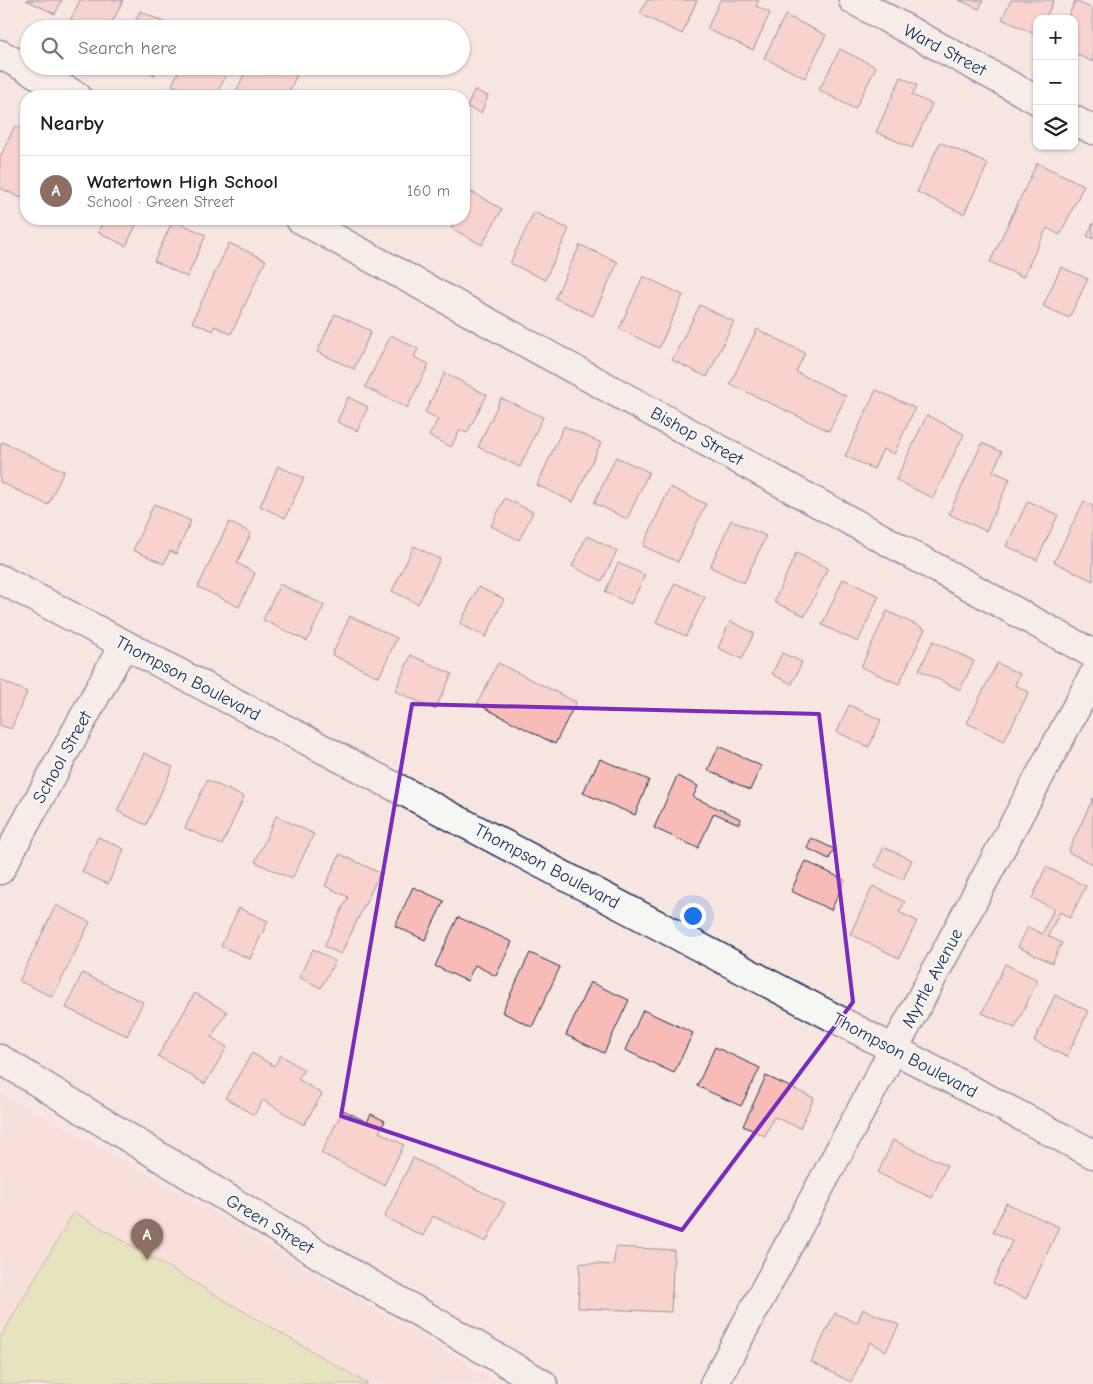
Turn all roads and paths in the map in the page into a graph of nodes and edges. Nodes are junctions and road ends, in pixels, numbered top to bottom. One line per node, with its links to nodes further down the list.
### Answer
1 (853, 0): 6 (street, Ward Street)
2 (0, 54): 3 (street)
3 (20, 65)
4 (38, 75): 5 (street)
5 (66, 90)
6 (1033, 98)
7 (1078, 122): 8 (street)
8 (1093, 130)
9 (311, 225): 12 (street, Bishop Street)
10 (0, 579): 11 (street, Thompson Boulevard)
11 (124, 644): 14 (street, School Street); 15 (street, Thompson Boulevard)
12 (1093, 654)
13 (1093, 676): 15 (street, Myrtle Avenue)
14 (0, 870)
15 (894, 1049): 17 (street, Thompson Boulevard); 19 (street, Myrtle Avenue)
16 (0, 1059): 18 (street, Green Street)
17 (1093, 1154)
18 (543, 1384)
19 (714, 1384)

